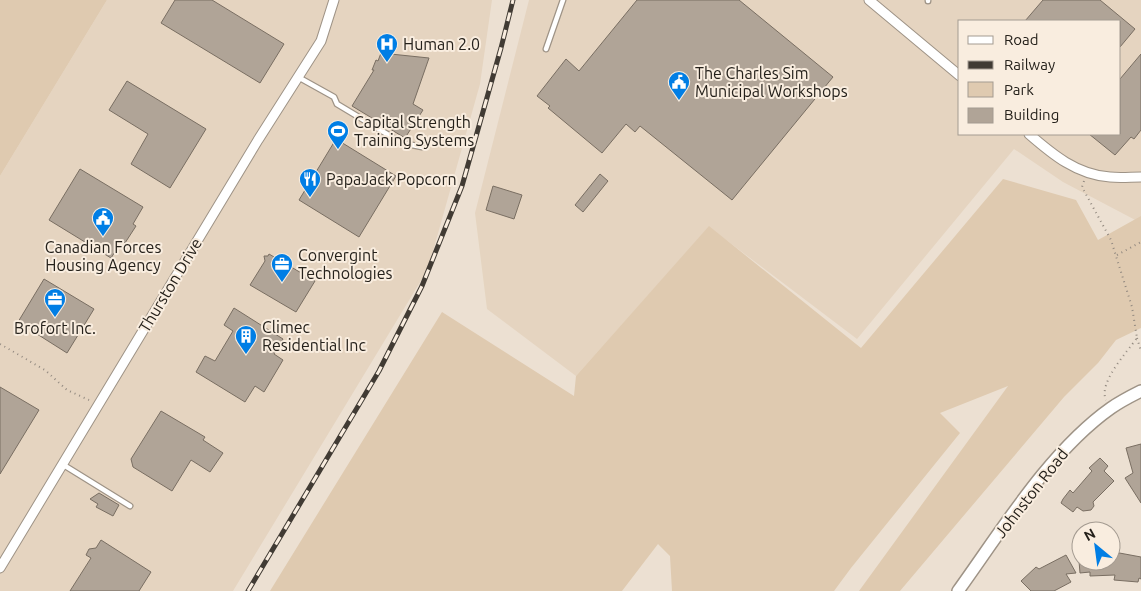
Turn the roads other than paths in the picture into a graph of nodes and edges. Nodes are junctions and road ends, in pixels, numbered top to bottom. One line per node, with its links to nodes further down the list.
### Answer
1 (334, 0): 6 (street, Thurston Drive)
2 (563, 0): 4 (lane)
3 (869, 0): 5 (street)
4 (546, 49)
5 (958, 74)
6 (298, 77): 8 (lane); 11 (street, Thurston Drive)
7 (1030, 135): 9 (street)
8 (422, 148)
9 (1141, 177)
10 (1141, 390): 14 (street, Johnston Road)
11 (62, 464): 12 (lane); 13 (street, Thurston Drive)
12 (130, 506)
13 (0, 568)
14 (958, 591)

